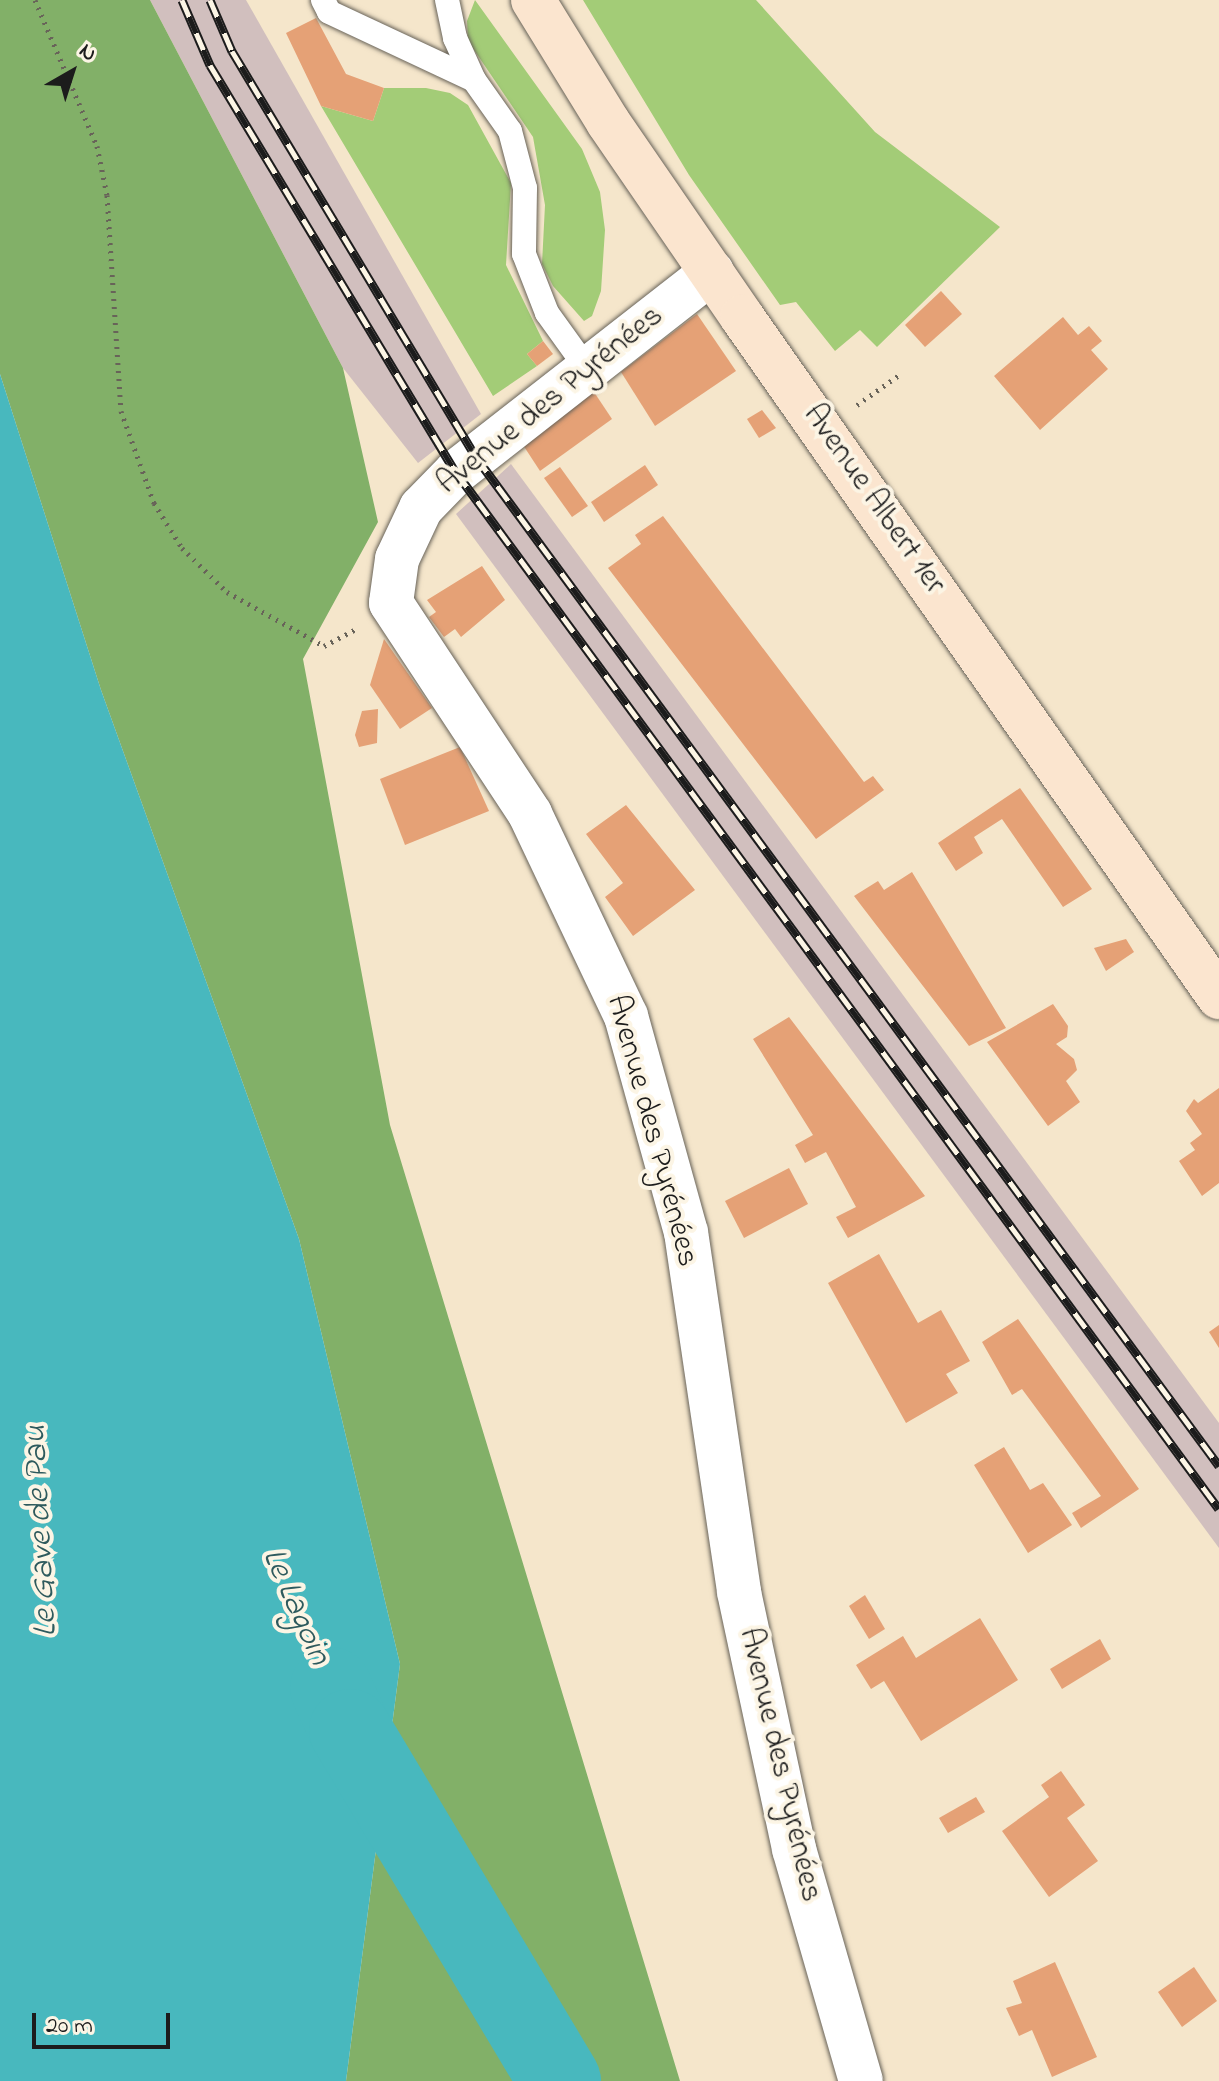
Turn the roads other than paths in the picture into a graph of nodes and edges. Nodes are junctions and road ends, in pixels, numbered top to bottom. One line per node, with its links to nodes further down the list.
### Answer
1 (323, 0): 4 (lane)
2 (447, 0): 4 (lane)
3 (533, 0): 5 (main road, Avenue Albert 1er)
4 (474, 80): 6 (lane)
5 (712, 272): 6 (street, Avenue des Pyrénées); 7 (main road, Avenue Albert 1er)
6 (588, 370): 8 (street, Avenue des Pyrénées)
7 (1219, 997)
8 (861, 2081)

